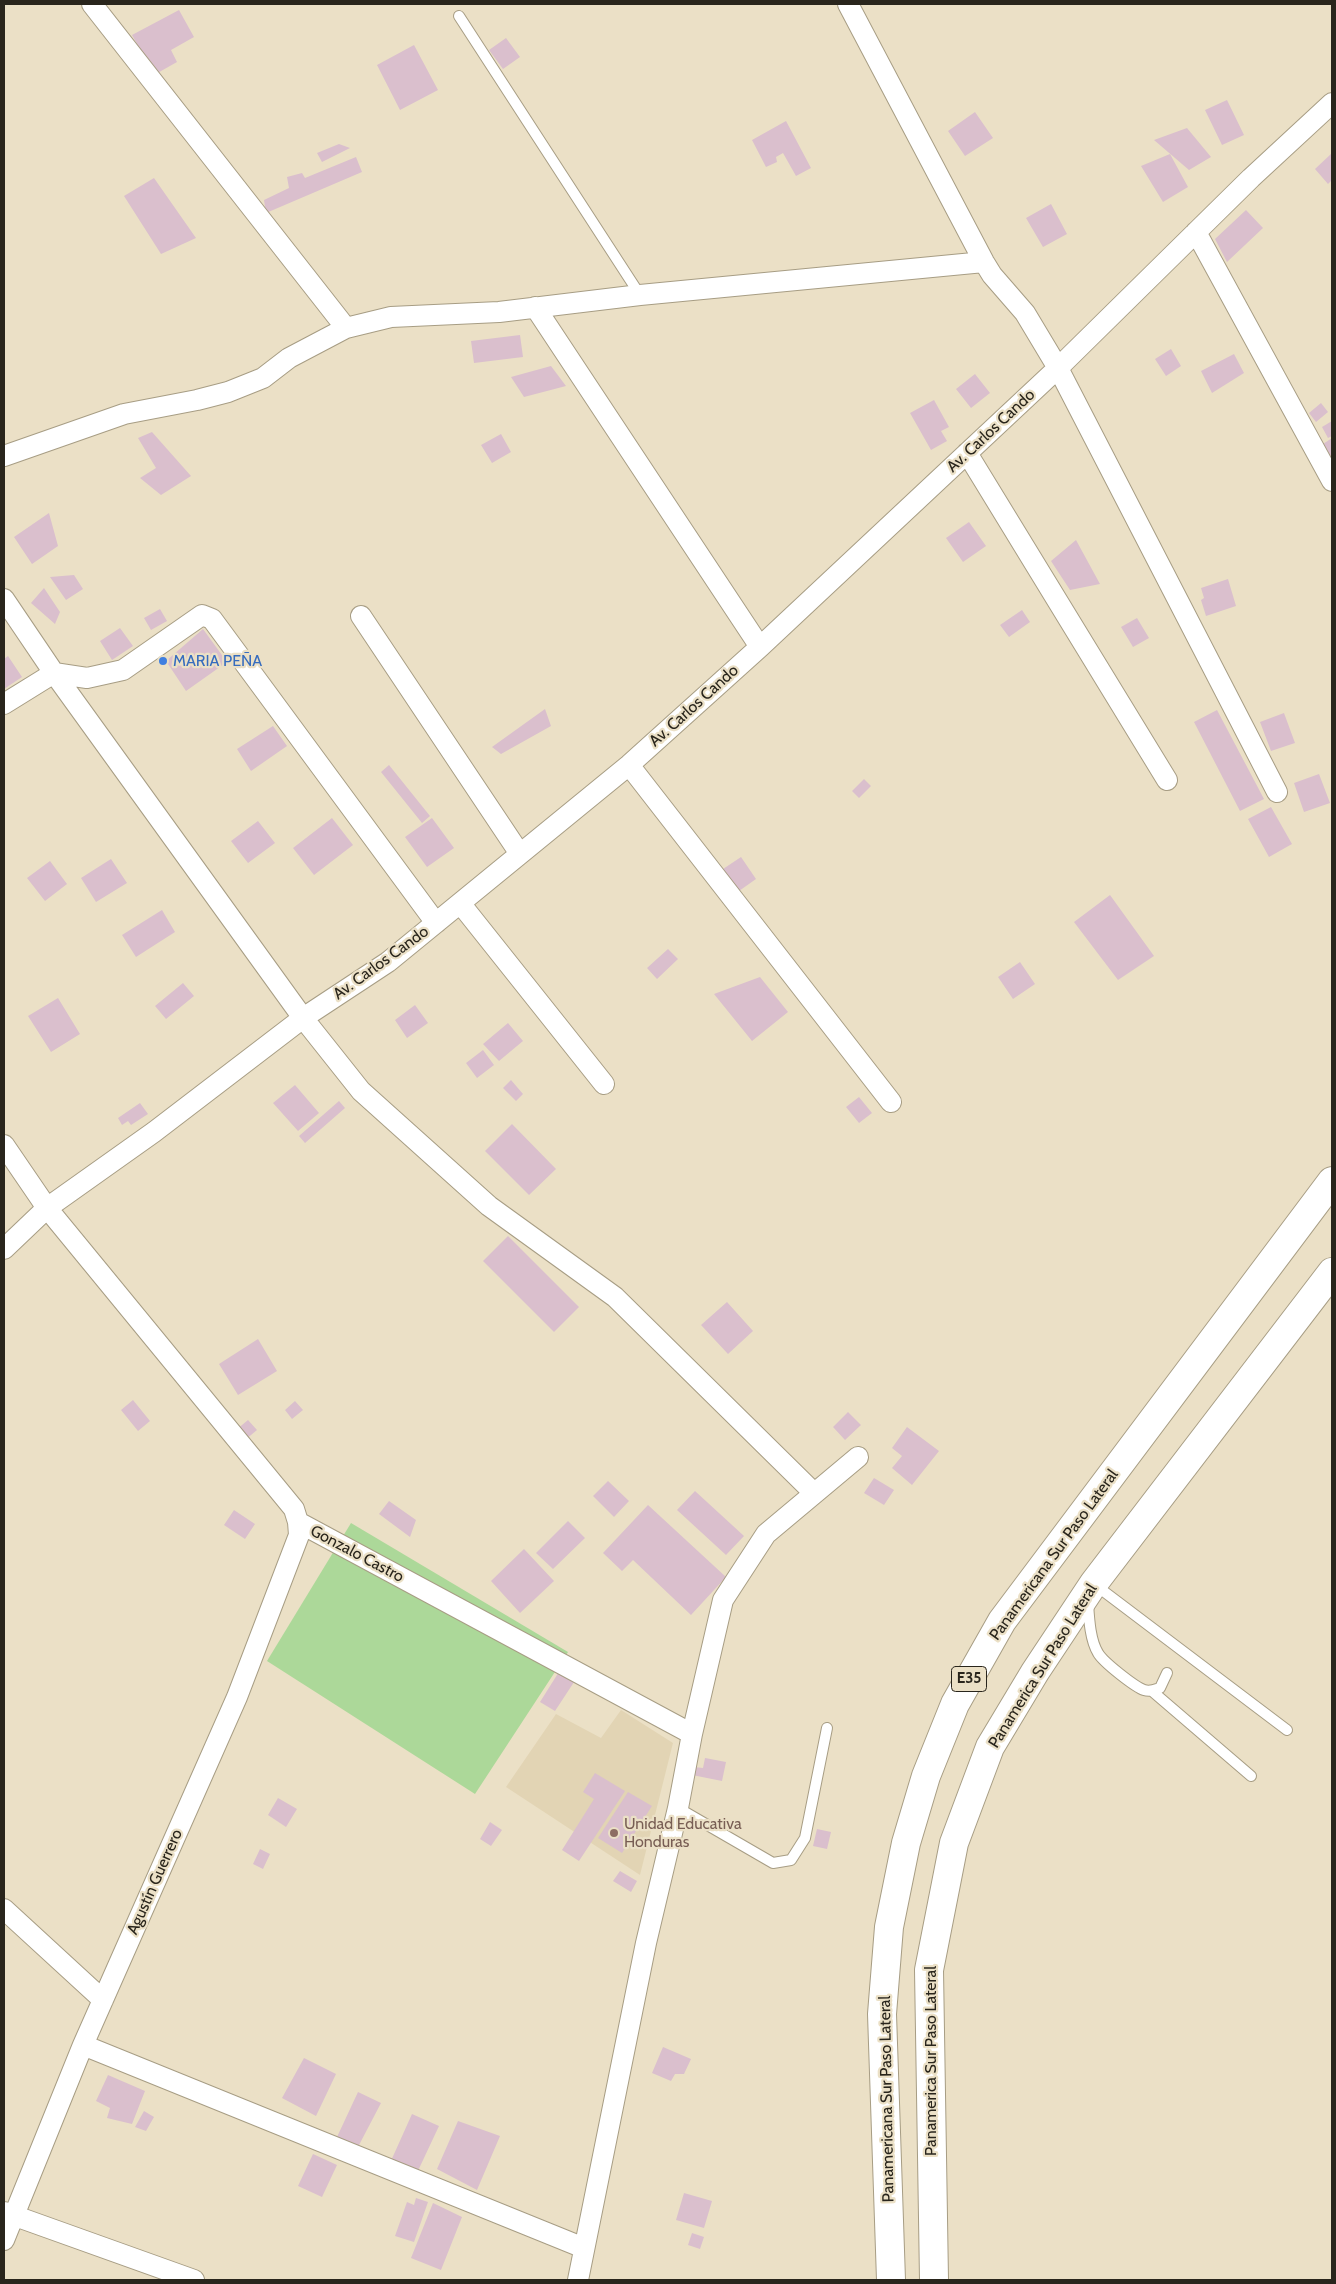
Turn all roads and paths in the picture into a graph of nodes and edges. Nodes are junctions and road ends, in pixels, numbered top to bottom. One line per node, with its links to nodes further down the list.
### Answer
1 (92, 4): 9 (street)
2 (848, 4): 6 (street)
3 (459, 16): 7 (lane)
4 (1332, 102): 5 (street, Av. Carlos Cando)
5 (1196, 232): 10 (street, Av. Carlos Cando); 13 (street)
6 (984, 262): 7 (street); 10 (street)
7 (640, 295): 8 (street)
8 (535, 307): 9 (street); 16 (street)
9 (346, 328): 12 (street)
10 (1058, 368): 11 (street, Av. Carlos Cando); 21 (street)
11 (967, 453): 16 (street, Av. Carlos Cando); 20 (street)
12 (4, 456)
13 (1332, 480)
14 (4, 599): 17 (street)
15 (361, 616): 22 (street)
16 (760, 647): 19 (street, Av. Carlos Cando)
17 (54, 673): 18 (street); 24 (street); 25 (street)
18 (4, 704)
19 (629, 765): 22 (street, Av. Carlos Cando); 27 (street)
20 (1167, 780)
21 (1278, 792)
22 (520, 854): 23 (street, Av. Carlos Cando)
23 (460, 903): 24 (street, Av. Carlos Cando); 26 (street)
24 (436, 923): 25 (street, Av. Carlos Cando)
25 (303, 1018): 30 (street, Av. Carlos Cando); 34 (street)
26 (604, 1084)
27 (891, 1102)
28 (4, 1145): 30 (street, Gonzalo Castro)
29 (1332, 1181): 52 (highway, Panamericana Sur Paso Lateral / E35)
30 (47, 1208): 31 (street, Av. Carlos Cando); 35 (street, Gonzalo Castro)
31 (4, 1249)
32 (1327, 1289): 36 (highway, Panamerica Sur Paso Lateral)
33 (858, 1457): 34 (street)
34 (814, 1493): 41 (street)
35 (298, 1522): 41 (street, Gonzalo Castro); 45 (street, Agustín Guerrero)
36 (1091, 1588): 38 (lane); 40 (lane); 53 (highway, Panamerica Sur Paso Lateral)
37 (1167, 1673): 38 (lane)
38 (1152, 1691): 42 (lane)
39 (827, 1728): 43 (lane)
40 (1287, 1730)
41 (692, 1734): 43 (street)
42 (1251, 1776)
43 (678, 1808): 49 (street)
44 (4, 1909): 45 (street)
45 (103, 2000): 46 (street, Agustín Guerrero)
46 (83, 2045): 47 (street, Agustín Guerrero); 49 (street)
47 (9, 2214): 48 (street, Agustín Guerrero); 50 (street)
48 (4, 2240)
49 (584, 2248): 51 (street)
50 (194, 2280)
51 (578, 2280)
52 (892, 2280)
53 (934, 2280)

